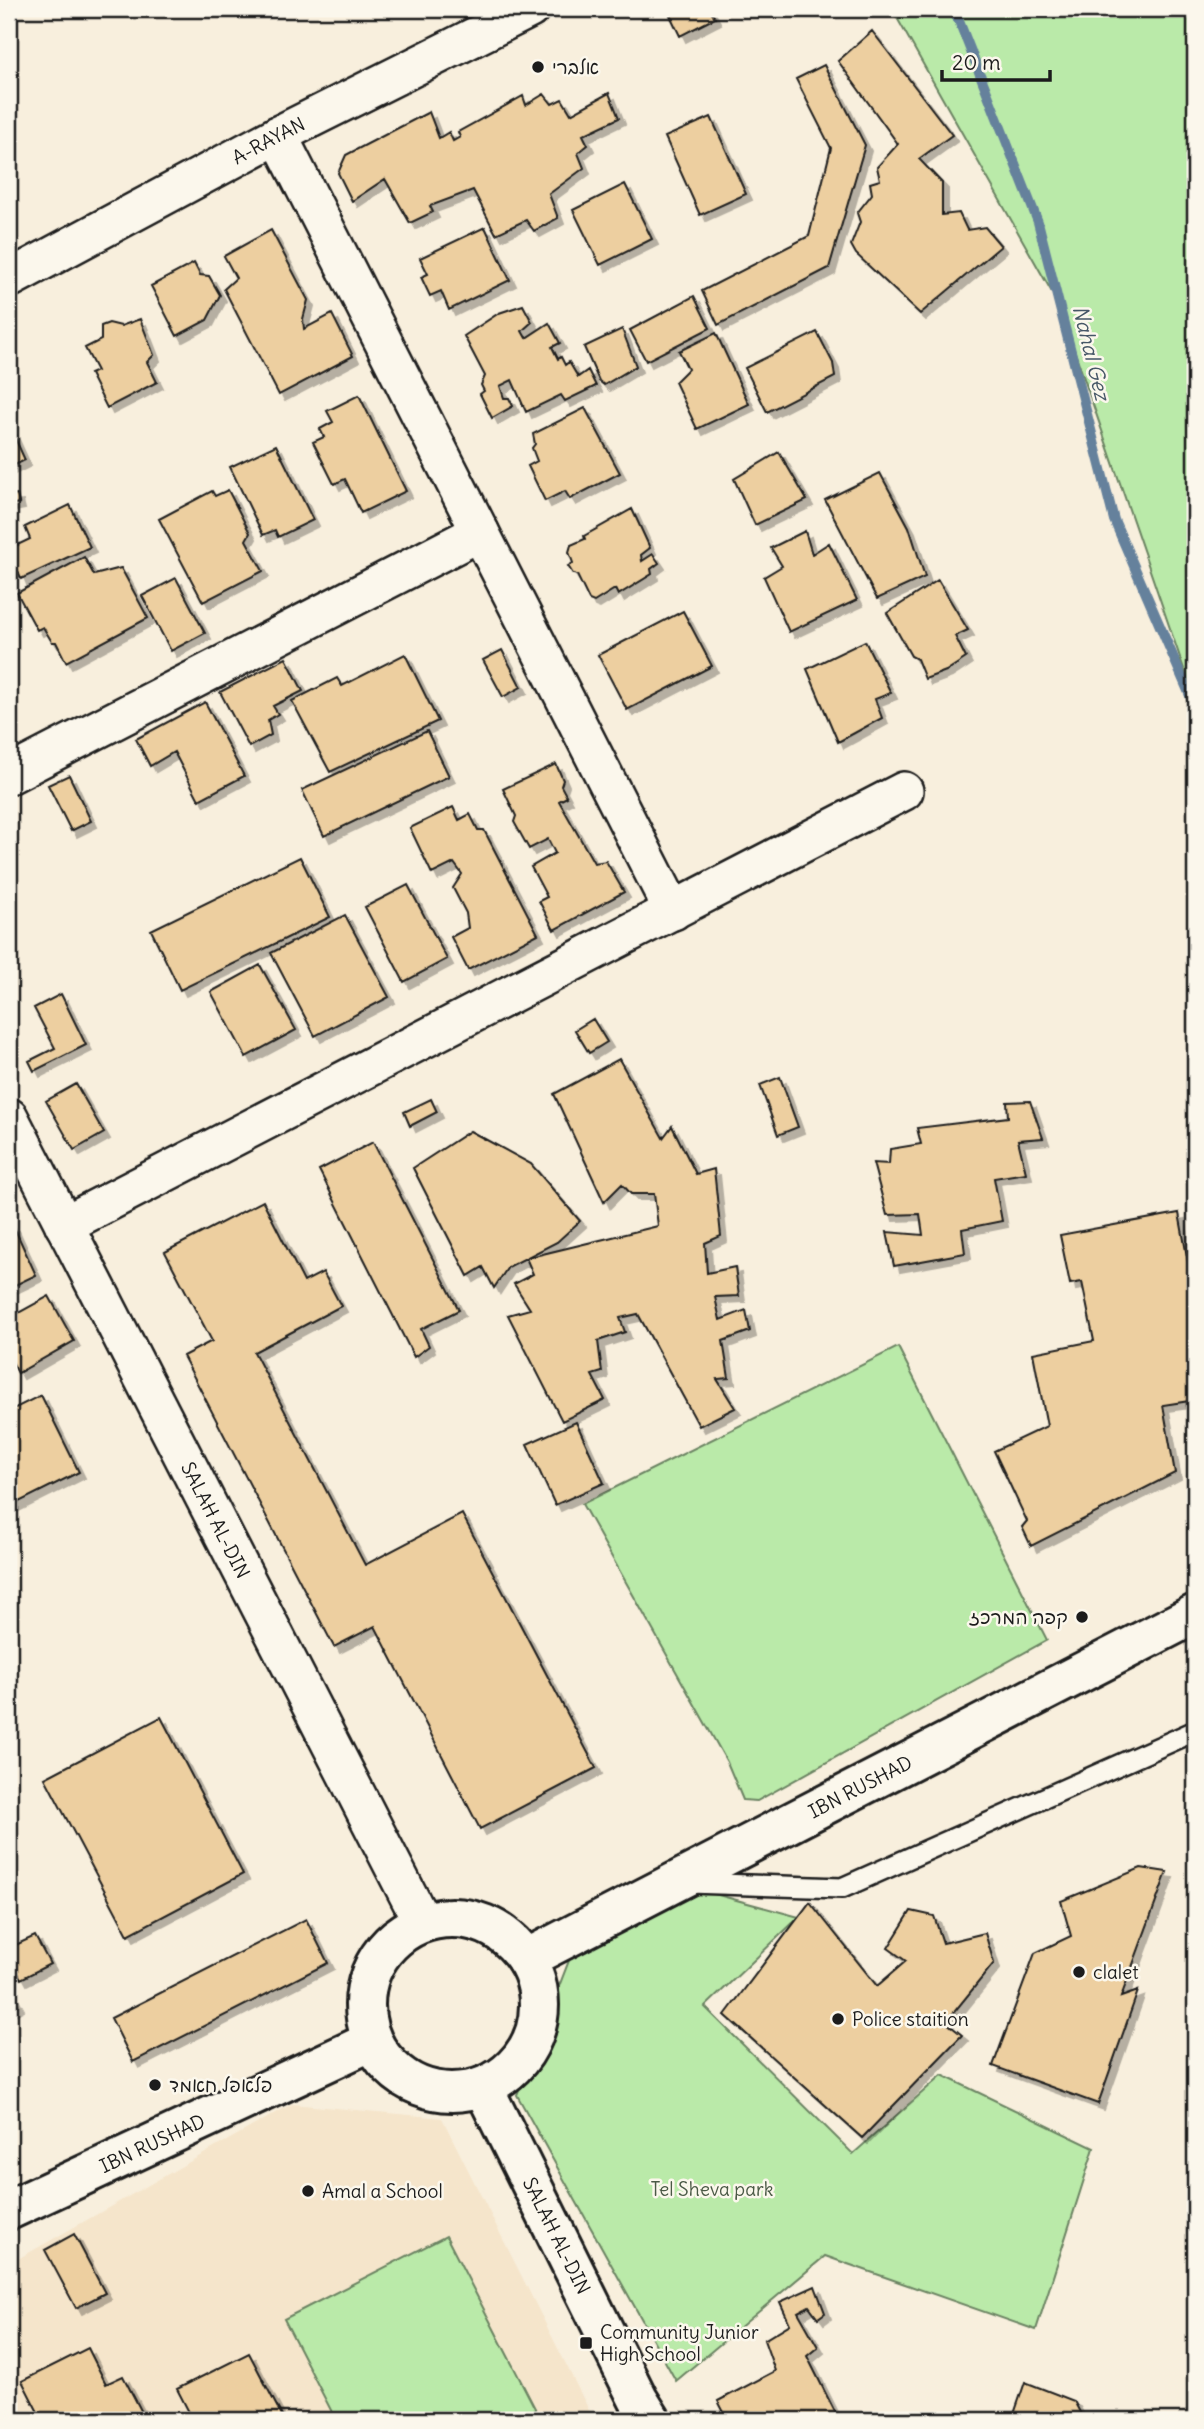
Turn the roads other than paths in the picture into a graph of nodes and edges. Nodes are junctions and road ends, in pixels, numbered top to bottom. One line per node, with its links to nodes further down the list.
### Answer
1 (530, 9): 2 (street, A-RAYAN)
2 (278, 135): 3 (street, A-RAYAN); 4 (street)
3 (9, 279)
4 (480, 532): 5 (street); 7 (street)
5 (9, 775)
6 (904, 791): 7 (street)
7 (673, 911): 9 (street)
8 (9, 1117): 9 (street, SALAH AL-DIN)
9 (64, 1225): 13 (street, SALAH AL-DIN)
10 (1195, 1614): 12 (street, IBN RUSHAD)
11 (1195, 1731): 12 (lane)
12 (674, 1883): 14 (street, IBN RUSHAD)
13 (422, 1922): 14 (street); 15 (street)
14 (526, 1959): 16 (street)
15 (372, 2041): 16 (street); 17 (street, IBN RUSHAD)
16 (483, 2087): 18 (street, SALAH AL-DIN)
17 (9, 2210)
18 (651, 2420)

